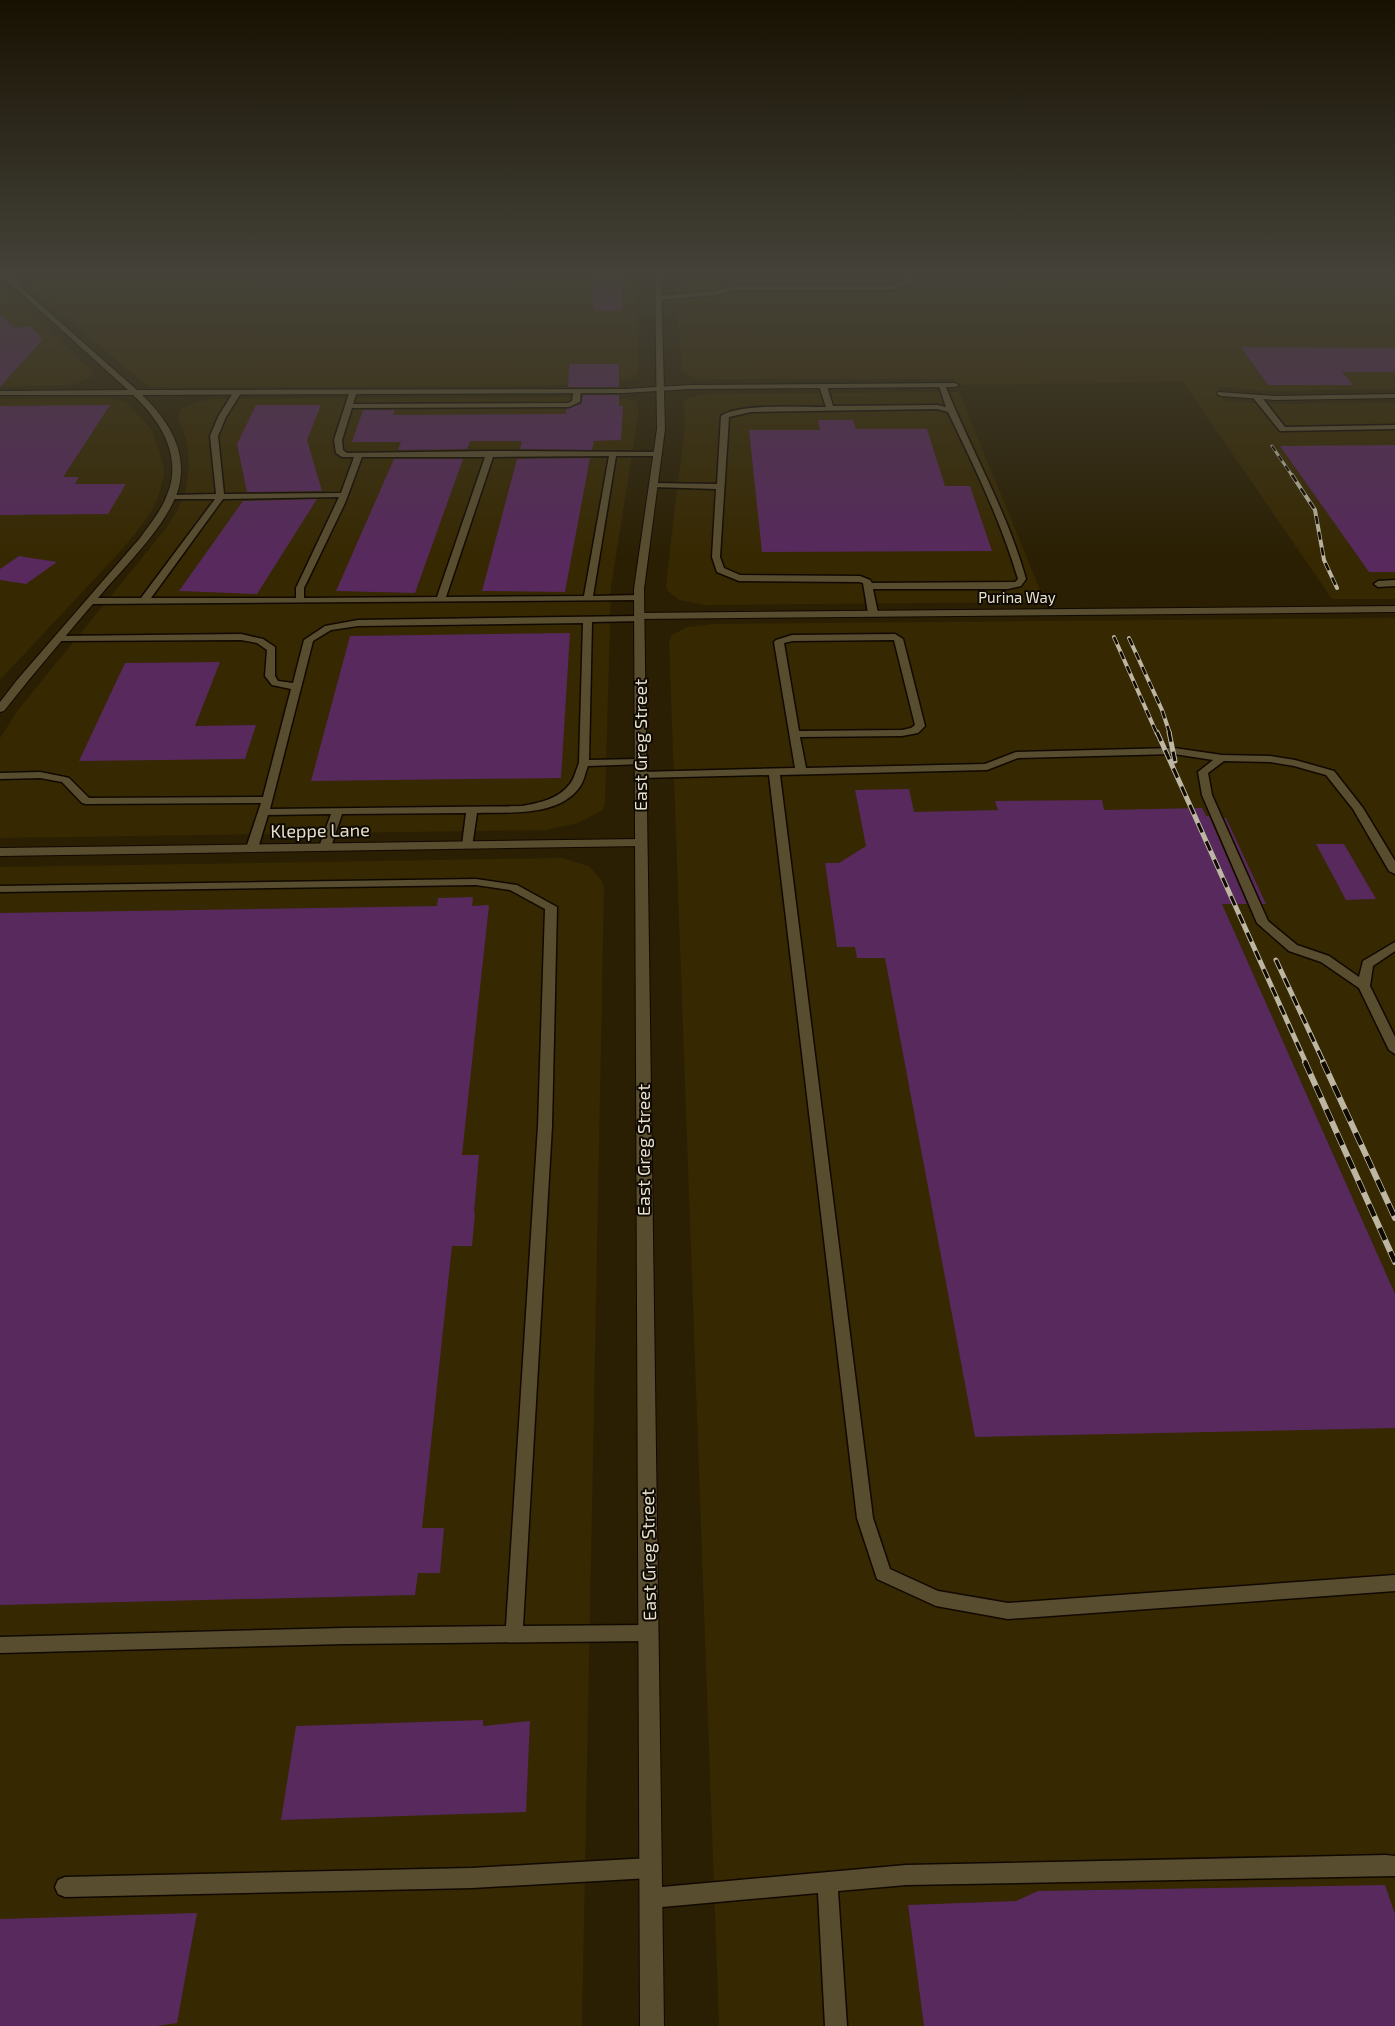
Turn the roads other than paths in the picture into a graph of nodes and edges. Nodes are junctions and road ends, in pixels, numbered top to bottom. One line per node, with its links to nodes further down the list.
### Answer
1 (109, 371): 10 (street)
2 (660, 371): 6 (street, East Greg Street)
3 (941, 385): 4 (street); 5 (street); 17 (lane)
4 (954, 385)
5 (823, 386): 6 (street); 16 (lane)
6 (660, 389): 7 (street); 22 (street, East Greg Street)
7 (577, 391): 8 (street); 15 (lane)
8 (353, 392): 11 (street); 15 (lane)
9 (0, 393): 10 (street)
10 (134, 393): 11 (street); 26 (street)
11 (237, 393): 27 (lane)
12 (1221, 394): 14 (street)
13 (1395, 396): 14 (street)
14 (1258, 397): 18 (lane)
15 (349, 406): 20 (lane)
16 (830, 409): 17 (lane); 24 (lane)
17 (950, 410): 30 (lane)
18 (1395, 427)
19 (490, 453): 20 (lane); 21 (lane); 33 (lane)
20 (359, 454): 25 (lane)
21 (614, 454): 22 (lane); 31 (lane)
22 (658, 454): 23 (street, East Greg Street)
23 (653, 485): 24 (lane); 32 (street, East Greg Street)
24 (721, 487): 30 (lane)
25 (344, 495): 27 (lane); 36 (lane)
26 (170, 497): 27 (lane); 34 (street)
27 (220, 498): 35 (lane)
28 (1395, 583): 29 (lane)
29 (1378, 584)
30 (868, 586): 38 (lane)
31 (588, 598): 32 (lane); 33 (lane)
32 (639, 598): 39 (street, East Greg Street)
33 (441, 599): 36 (lane)
34 (91, 601): 35 (lane); 41 (street)
35 (144, 601): 36 (lane)
36 (300, 601)
37 (1395, 609): 38 (street, Purina Way)
38 (873, 613): 39 (street, Purina Way)
39 (639, 617): 40 (lane); 47 (street, East Greg Street)
40 (588, 620): 42 (lane); 46 (lane)
41 (59, 638): 42 (lane); 43 (street)
42 (297, 687): 51 (lane)
43 (0, 709)
44 (794, 734): 44 (lane); 48 (lane)
45 (1222, 758): 48 (lane); 60 (lane); 63 (lane)
46 (584, 763): 47 (lane); 52 (lane)
47 (640, 768): 49 (lane); 55 (street, East Greg Street)
48 (800, 770): 49 (lane)
49 (774, 771): 65 (lane)
50 (0, 776): 51 (lane)
51 (267, 800): 53 (lane)
52 (472, 810): 54 (lane); 56 (lane)
53 (264, 812): 54 (lane); 58 (lane)
54 (336, 812): 57 (lane)
55 (640, 843): 56 (street, Kleppe Lane); 66 (street, East Greg Street)
56 (468, 845): 57 (street, Kleppe Lane)
57 (325, 847): 58 (street, Kleppe Lane)
58 (252, 848): 59 (street, Kleppe Lane)
59 (0, 852)
60 (1395, 871)
61 (0, 889): 67 (lane)
62 (1395, 946): 63 (lane)
63 (1364, 986): 64 (lane)
64 (1395, 1050)
65 (1395, 1583)
66 (648, 1633): 67 (lane); 70 (street, East Greg Street)
67 (514, 1634): 68 (lane)
68 (0, 1644)
69 (1395, 1866): 71 (lane)
70 (650, 1868): 72 (lane); 73 (street, East Greg Street)
71 (827, 1882): 73 (lane); 75 (lane)
72 (65, 1887)
73 (651, 1898): 74 (street, East Greg Street)
74 (652, 2026)
75 (836, 2026)

